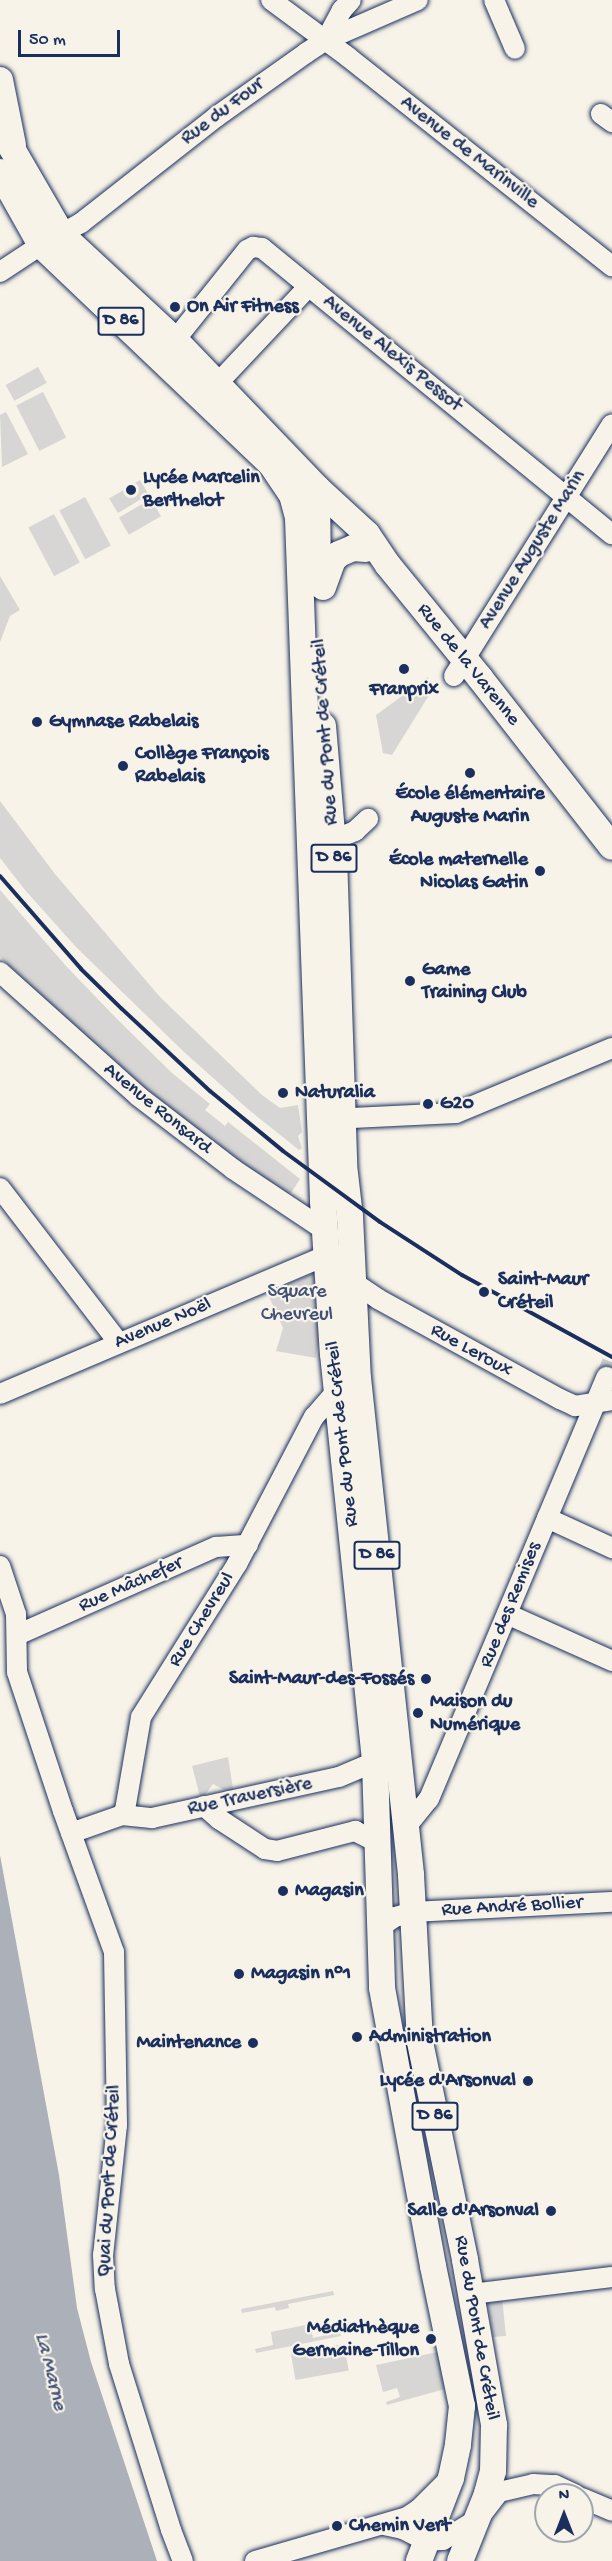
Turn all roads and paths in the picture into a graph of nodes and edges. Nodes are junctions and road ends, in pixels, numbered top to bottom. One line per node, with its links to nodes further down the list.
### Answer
1 (271, 0): 5 (street, Avenue de Marinville)
2 (351, 0): 5 (street)
3 (418, 0): 5 (street, Rue du Four)
4 (495, 0): 6 (street)
5 (326, 40): 11 (street, Rue du Four); 12 (street, Avenue de Marinville)
6 (515, 49)
7 (0, 80): 9 (main road, D 86)
8 (0, 128): 9 (main road, D 86)
9 (15, 152): 11 (main road, D 86)
10 (0, 172): 11 (main road, D 86)
11 (51, 240): 13 (street, Rue du Four); 15 (main road, D 86); 19 (main road, D 86)
12 (612, 266)
13 (0, 272)
14 (308, 287): 15 (street, Avenue Alexis Pessot); 16 (street); 18 (street, Avenue Alexis Pessot)
15 (175, 340): 16 (main road, D 86)
16 (217, 384): 19 (main road, D 86)
17 (612, 424): 18 (street, Avenue Auguste Marin)
18 (568, 496): 20 (street, Avenue Alexis Pessot); 24 (street, Avenue Auguste Marin)
19 (312, 504): 21 (main road); 22 (main road, Rue de la Varenne); 23 (main road, Rue du Pont de Créteil / D 86); 26 (main road, Rue du Pont de Créteil / D 86)
20 (612, 534)
21 (366, 549): 22 (main road); 23 (main road)
22 (388, 565): 24 (main road, Rue de la Varenne)
23 (319, 597): 26 (main road, Rue du Pont de Créteil / D 86)
24 (460, 668): 27 (main road, Rue de la Varenne)
25 (368, 819): 26 (street)
26 (322, 841): 30 (main road, Rue du Pont de Créteil / D 86)
27 (612, 847)
28 (0, 972): 32 (street, Avenue Ronsard)
29 (612, 1048): 30 (street)
30 (332, 1119): 32 (main road, Rue du Pont de Créteil / D 86); 33 (main road, Rue du Pont de Créteil / D 86)
31 (0, 1188): 35 (street)
32 (326, 1243): 33 (main road); 34 (main road, Rue du Pont de Créteil / D 86); 35 (street, Avenue Noël)
33 (353, 1271): 34 (main road, Rue du Pont de Créteil / D 86); 39 (street, Rue Leroux)
34 (343, 1310): 37 (main road, Rue du Pont de Créteil / D 86); 50 (main road, Rue du Pont de Créteil / D 86)
35 (119, 1343): 38 (street, Avenue Noël)
36 (606, 1377): 39 (street, Rue des Remises)
37 (338, 1389): 41 (street, Rue Chevreul); 47 (main road, Rue du Pont de Créteil / D 86)
38 (0, 1394)
39 (603, 1402): 40 (street, Rue des Remises)
40 (547, 1518): 42 (street); 44 (street, Rue des Remises)
41 (248, 1545): 45 (street, Rue Mâchefer); 49 (street, Rue Chevreul)
42 (612, 1548)
43 (0, 1566): 45 (street, Quai du Port de Créteil)
44 (507, 1614): 46 (street); 50 (street, Rue des Remises)
45 (17, 1635): 51 (street, Quai du Port de Créteil)
46 (612, 1661)
47 (375, 1762): 48 (street, Rue Traversière); 52 (main road, Rue du Pont de Créteil / D 86)
48 (204, 1806): 49 (street, Rue Traversière); 52 (street)
49 (122, 1815): 51 (street)
50 (406, 1827): 54 (main road, Rue du Pont de Créteil / D 86)
51 (71, 1833): 66 (street, Quai du Port de Créteil)
52 (377, 1842): 55 (main road, Rue du Pont de Créteil / D 86)
53 (612, 1902): 54 (street, Rue André Bollier)
54 (412, 1912): 55 (street); 57 (main road, Rue du Pont de Créteil / D 86)
55 (380, 1927): 58 (main road, Rue du Pont de Créteil / D 86)
56 (612, 2277): 57 (street)
57 (471, 2294): 63 (main road, Rue du Pont de Créteil / D 86)
58 (451, 2478): 61 (main road, Rue du Pont de Créteil / D 86); 64 (street)
59 (534, 2484): 63 (street)
60 (594, 2503): 62 (street)
61 (441, 2505): 63 (street); 65 (main road, Rue du Pont de Créteil / D 86)
62 (612, 2511)
63 (478, 2519): 65 (street); 68 (main road, Rue du Pont de Créteil / D 86)
64 (384, 2525): 65 (street); 67 (street)
65 (423, 2551)
66 (183, 2561)
67 (255, 2561)
68 (460, 2561)

